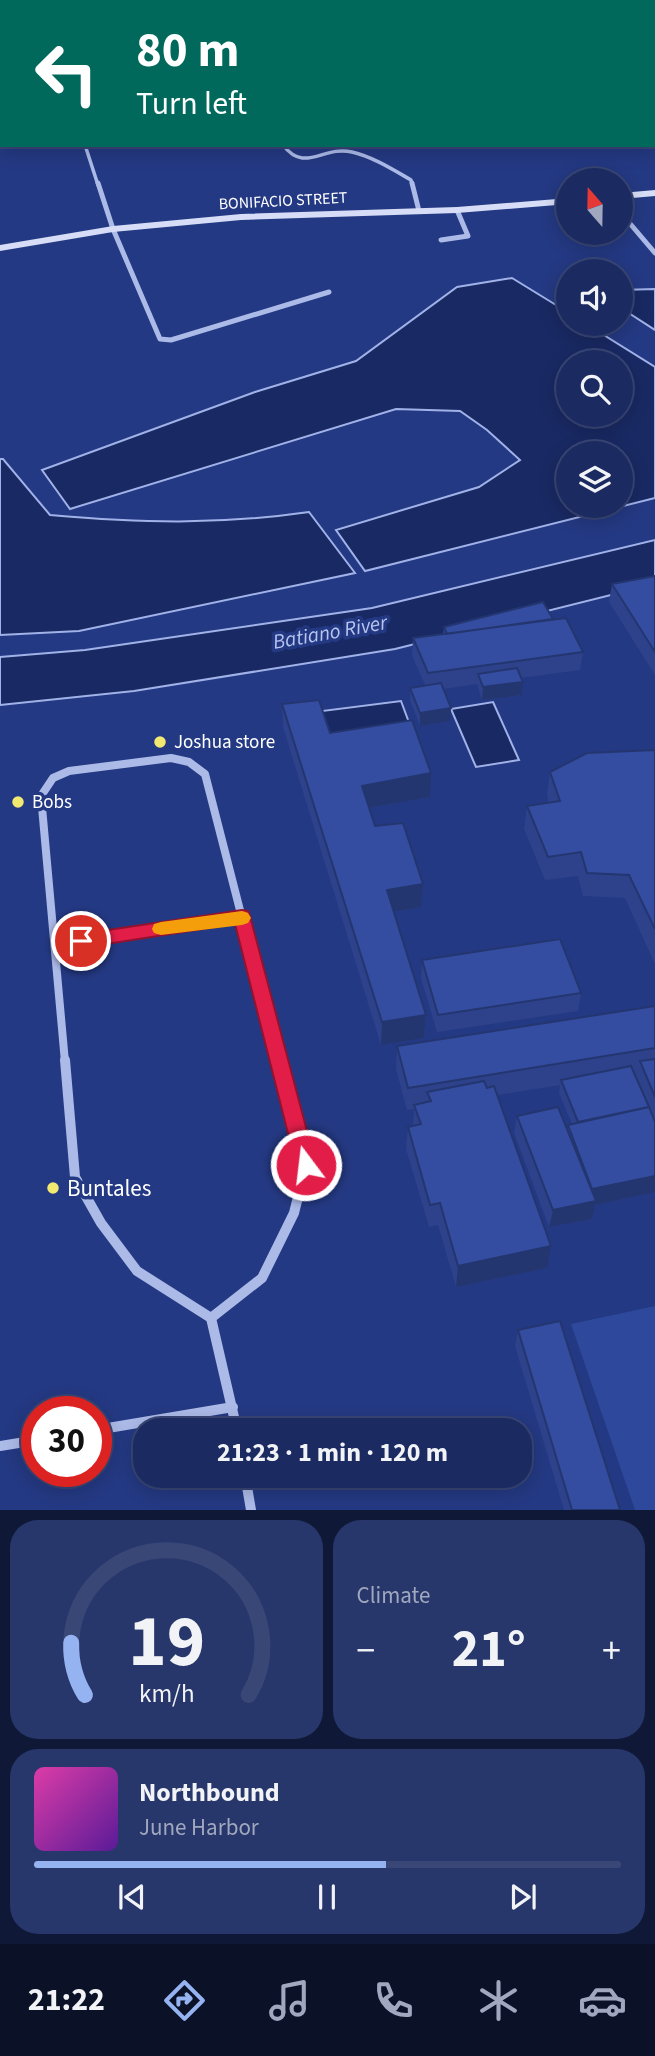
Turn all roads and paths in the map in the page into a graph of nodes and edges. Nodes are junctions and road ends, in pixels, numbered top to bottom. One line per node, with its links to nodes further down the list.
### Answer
1 (87, 147): 8 (street)
2 (285, 147): 7 (street)
3 (655, 193): 4 (street)
4 (634, 195)
5 (556, 202): 6 (street, BONIFACIO STREET)
6 (457, 210): 7 (street, BONIFACIO STREET); 10 (street)
7 (419, 211): 8 (street, BONIFACIO STREET)
8 (113, 229): 11 (street, BONIFACIO STREET); 13 (street)
9 (634, 229): 12 (street)
10 (441, 240)
11 (0, 248)
12 (655, 254)
13 (329, 292)
14 (242, 916): 15 (street); 15 (street); 16 (street)
15 (55, 945): 16 (street)
16 (211, 1318): 17 (street)
17 (233, 1407): 18 (street); 19 (street)
18 (235, 1418)
19 (112, 1427)
20 (21, 1443): 21 (street)
21 (0, 1446)
22 (247, 1488): 23 (street)
23 (251, 1510)

